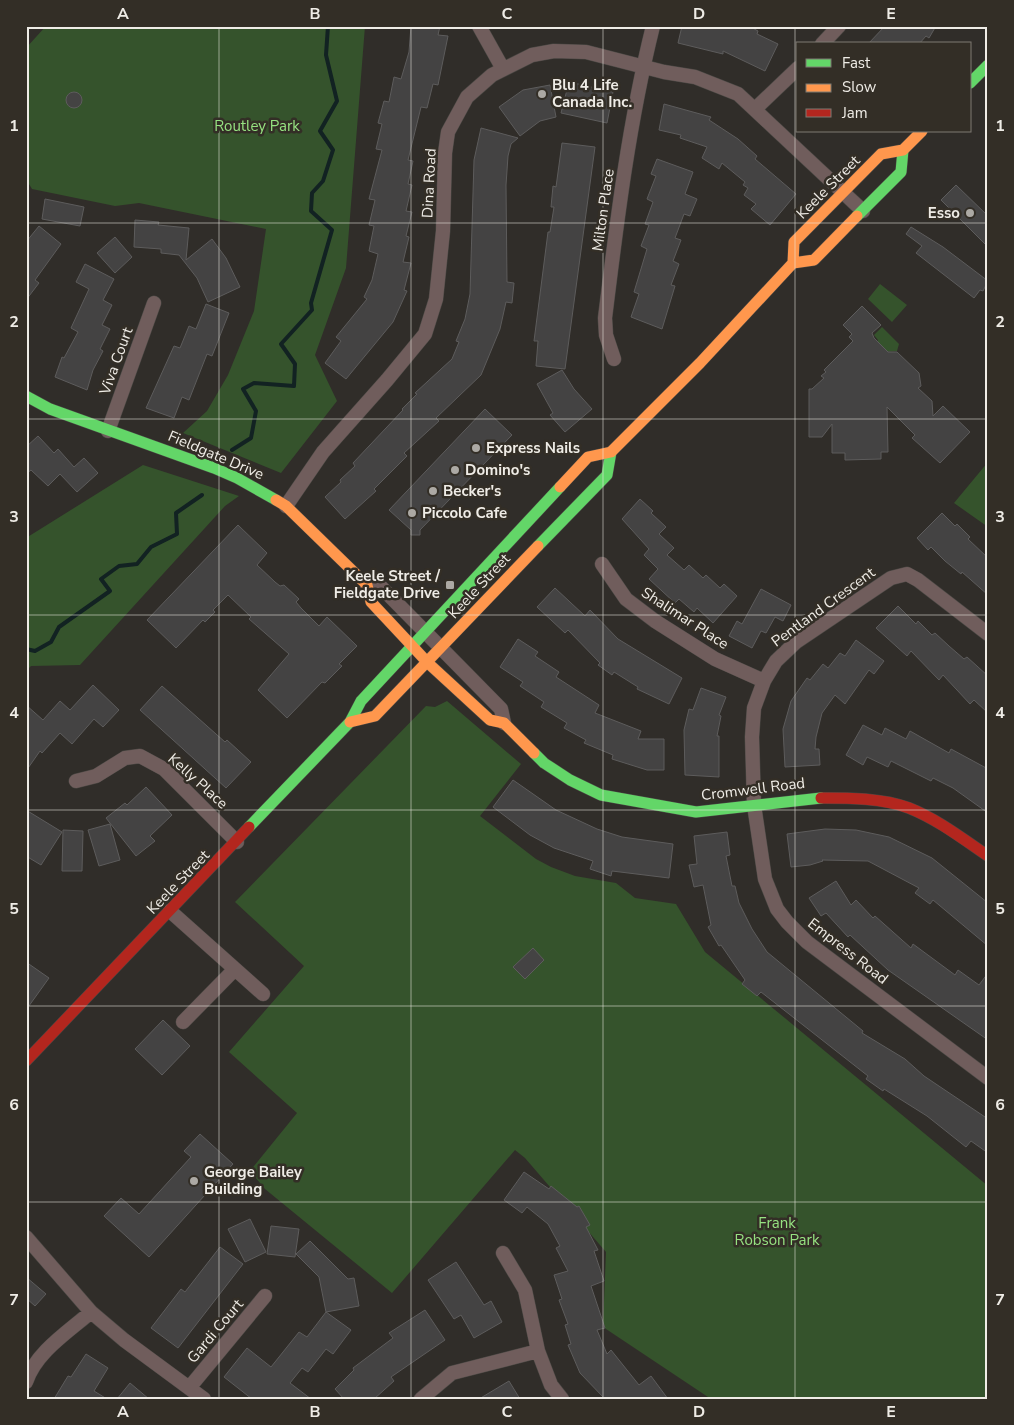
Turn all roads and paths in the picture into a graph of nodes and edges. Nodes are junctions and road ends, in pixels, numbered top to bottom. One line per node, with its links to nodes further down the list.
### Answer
1 (479, 26): 7 (street)
2 (654, 26): 5 (street, Milton Place)
3 (839, 26): 4 (street)
4 (824, 42)
5 (644, 66): 7 (street, Dina Road); 10 (street, Dina Road); 17 (street, Milton Place)
6 (988, 66): 9 (main road)
7 (504, 69): 21 (street, Dina Road)
8 (796, 70): 10 (street)
9 (972, 81)
10 (755, 109): 13 (street, Dina Road)
11 (921, 132): 12 (main road)
12 (903, 150): 13 (main road, Keele Street); 14 (main road)
13 (844, 192): 14 (street, Dina Road); 15 (main road, Keele Street)
14 (863, 211): 15 (main road)
15 (793, 263): 20 (main road)
16 (154, 303): 19 (street, Viva Court)
17 (614, 359)
18 (26, 396): 19 (main road, Fieldgate Drive)
19 (108, 430): 21 (main road, Fieldgate Drive)
20 (611, 452): 24 (main road, Keele Street); 27 (main road, Keele Street)
21 (286, 506): 23 (main road, Fieldgate Drive)
22 (602, 564): 29 (street, Shalimar Place)
23 (367, 585): 24 (street, Fieldgate Drive); 26 (main road, Fieldgate Drive)
24 (426, 631): 26 (main road, Keele Street); 27 (street, Fieldgate Drive)
25 (988, 634): 29 (street, Pentland Crescent)
26 (412, 646): 28 (main road, Fieldgate Drive); 30 (main road, Keele Street)
27 (442, 648): 28 (main road, Keele Street); 31 (street, Cromwell Road)
28 (428, 663): 30 (main road, Keele Street); 31 (main road, Cromwell Road)
29 (764, 681): 33 (street, Pentland Crescent)
30 (350, 722): 34 (main road, Keele Street)
31 (504, 723): 33 (main road, Cromwell Road)
32 (76, 781): 34 (street, Kelly Place)
33 (754, 805): 35 (main road, Cromwell Road); 41 (street, Empress Road)
34 (236, 842): 36 (main road, Keele Street)
35 (988, 856)
36 (170, 912): 37 (street); 40 (main road, Keele Street)
37 (235, 969): 38 (street); 39 (street)
38 (263, 994)
39 (183, 1022)
40 (26, 1061)
41 (988, 1078)
42 (26, 1238): 45 (street)
43 (503, 1253): 46 (street)
44 (265, 1296): 48 (street, Gardi Court)
45 (91, 1312): 47 (street); 48 (street)
46 (538, 1351): 50 (street); 51 (street)
47 (26, 1382)
48 (189, 1388): 49 (street)
49 (204, 1399)
50 (421, 1399)
51 (562, 1399)

